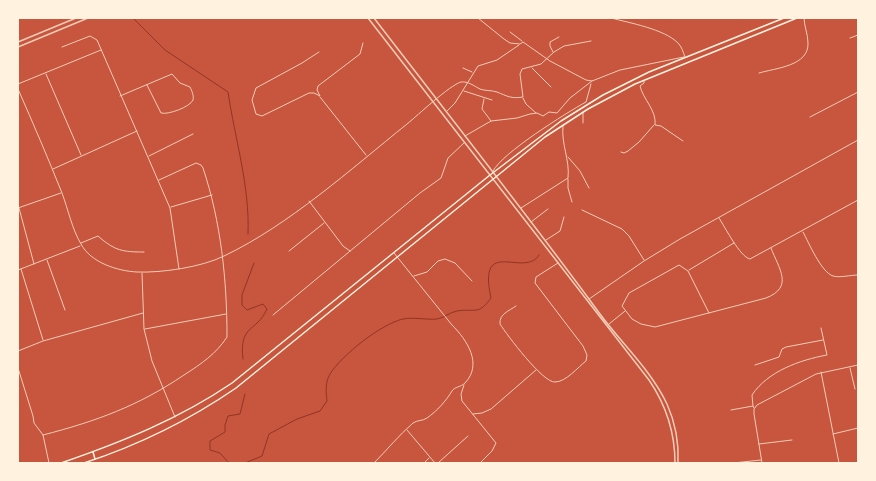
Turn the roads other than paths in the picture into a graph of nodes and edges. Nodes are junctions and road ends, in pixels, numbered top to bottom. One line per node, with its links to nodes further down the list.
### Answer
1 (76, 18): 17 (street)
2 (88, 18): 21 (street)
3 (368, 18): 11 (street)
4 (375, 18): 11 (street); 47 (street)
5 (478, 18): 10 (street)
6 (611, 18): 26 (street)
7 (784, 18): 26 (main road)
8 (797, 18): 33 (main road)
9 (804, 18): 32 (street)
10 (483, 19): 20 (street)
11 (371, 22): 49 (street)
12 (510, 32): 18 (street)
13 (858, 35): 15 (street)
14 (558, 37): 25 (street)
15 (850, 38)
16 (591, 41): 25 (street)
17 (18, 42)
18 (523, 42): 20 (street); 27 (street)
19 (363, 43): 44 (street)
20 (520, 44): 30 (street)
21 (18, 47)
22 (62, 47): 23 (street)
23 (102, 50): 31 (street); 43 (street)
24 (318, 52): 44 (street)
25 (554, 52): 27 (street)
26 (686, 58): 34 (street); 70 (main road)
27 (547, 59): 28 (street); 34 (street)
28 (532, 67): 39 (street); 45 (street)
29 (463, 68): 30 (street)
30 (473, 72): 35 (street)
31 (46, 73): 36 (street); 65 (street)
32 (759, 73)
33 (644, 80): 51 (main road); 57 (street)
34 (592, 81): 37 (street)
35 (468, 83): 41 (street); 45 (street); 47 (street)
36 (18, 84)
37 (591, 84): 52 (street); 70 (street)
38 (147, 85): 38 (street); 43 (street)
39 (552, 87)
40 (18, 89): 69 (street)
41 (463, 91): 46 (street); 50 (street)
42 (858, 92): 53 (street)
43 (120, 96): 58 (street)
44 (320, 96): 67 (street)
45 (522, 97): 52 (street)
46 (484, 98): 48 (street); 54 (street)
47 (437, 100): 49 (street); 50 (street)
48 (492, 100)
49 (433, 103): 63 (street); 67 (street)
50 (446, 112): 60 (street)
51 (584, 112): 55 (street); 56 (main road)
52 (537, 113): 54 (street)
53 (810, 117)
54 (491, 121): 60 (street)
55 (583, 123)
56 (563, 125): 68 (street); 72 (main road)
57 (655, 125): 62 (street); 64 (street)
58 (137, 130): 65 (street); 66 (street)
59 (193, 134): 66 (street)
60 (465, 136): 70 (street)
61 (858, 140): 88 (street)
62 (683, 141)
63 (464, 143): 71 (street); 98 (street)
64 (621, 152)
65 (81, 156): 69 (street)
66 (148, 156): 75 (street)
67 (367, 156): 80 (street)
68 (568, 157): 73 (street); 76 (street)
69 (52, 169): 77 (street)
70 (492, 172): 71 (main road); 72 (street)
71 (490, 174): 74 (street); 99 (main road)
72 (496, 177): 74 (main road); 84 (street)
73 (568, 178): 81 (street); 84 (street)
74 (494, 179): 101 (main road); 104 (street)
75 (159, 180): 78 (street); 83 (street)
76 (589, 188)
77 (62, 193): 82 (street); 94 (street)
78 (212, 195): 83 (street); 100 (street)
79 (858, 200): 91 (street)
80 (309, 201): 89 (street); 100 (street)
81 (572, 202)
82 (18, 208): 105 (street)
83 (170, 208): 107 (street)
84 (521, 209): 90 (street)
85 (548, 209): 90 (street)
86 (582, 210): 103 (street)
87 (564, 217): 92 (street)
88 (719, 218): 93 (street); 103 (street)
89 (325, 222): 96 (street); 98 (street)
90 (530, 222): 92 (street)
91 (802, 231): 95 (street); 111 (street)
92 (546, 240): 114 (street)
93 (735, 243): 95 (street); 109 (street)
94 (81, 244): 97 (street); 102 (street); 110 (street)
95 (771, 248): 120 (street)
96 (289, 251)
97 (144, 252)
98 (350, 252): 122 (street)
99 (394, 252): 101 (street); 142 (main road)
100 (223, 257): 107 (street); 121 (street)
101 (398, 257): 112 (street); 152 (main road)
102 (47, 259): 105 (street); 117 (street)
103 (644, 261): 114 (street)
104 (558, 263): 115 (street); 133 (street)
105 (34, 264): 106 (street)
106 (21, 269): 108 (street); 127 (street)
107 (179, 269): 110 (street)
108 (18, 270)
109 (688, 271): 118 (street); 120 (street)
110 (142, 272): 119 (street)
111 (858, 275)
112 (413, 276): 113 (street); 135 (street)
113 (472, 281)
114 (590, 298): 115 (street); 123 (street)
115 (587, 300): 162 (street)
116 (516, 306): 133 (street)
117 (65, 310)
118 (625, 311): 120 (street); 123 (street)
119 (144, 313): 125 (street); 127 (street)
120 (709, 313)
121 (226, 314): 125 (street); 136 (street)
122 (273, 315)
123 (608, 324): 163 (street)
124 (821, 328): 126 (street)
125 (144, 329): 136 (street)
126 (824, 340): 129 (street); 138 (street)
127 (43, 341): 128 (street)
128 (18, 350)
129 (755, 365)
130 (858, 365): 131 (street)
131 (850, 367): 134 (street); 137 (street)
132 (18, 368): 146 (street)
133 (537, 369): 141 (street)
134 (821, 372): 140 (street); 145 (street)
135 (464, 385): 141 (street); 144 (street)
136 (162, 389): 142 (street); 146 (street)
137 (855, 389)
138 (753, 406): 139 (street); 140 (street)
139 (731, 410)
140 (754, 410): 149 (street)
141 (473, 414): 161 (street)
142 (175, 418): 150 (main road)
143 (858, 428): 145 (street)
144 (406, 430): 151 (street); 157 (street)
145 (833, 434): 166 (street)
146 (43, 435): 154 (street)
147 (468, 436): 160 (street)
148 (792, 440): 149 (street)
149 (759, 444): 153 (street)
150 (93, 452): 152 (main road); 155 (main road)
151 (430, 458): 158 (street); 159 (street)
152 (95, 459): 156 (main road)
153 (761, 459): 164 (street); 165 (street)
154 (49, 463)
155 (61, 463)
156 (84, 463)
157 (374, 463)
158 (424, 463)
159 (435, 463)
160 (438, 463)
161 (480, 463)
162 (675, 463)
163 (678, 463)
164 (733, 463)
165 (762, 463)
166 (839, 463)

